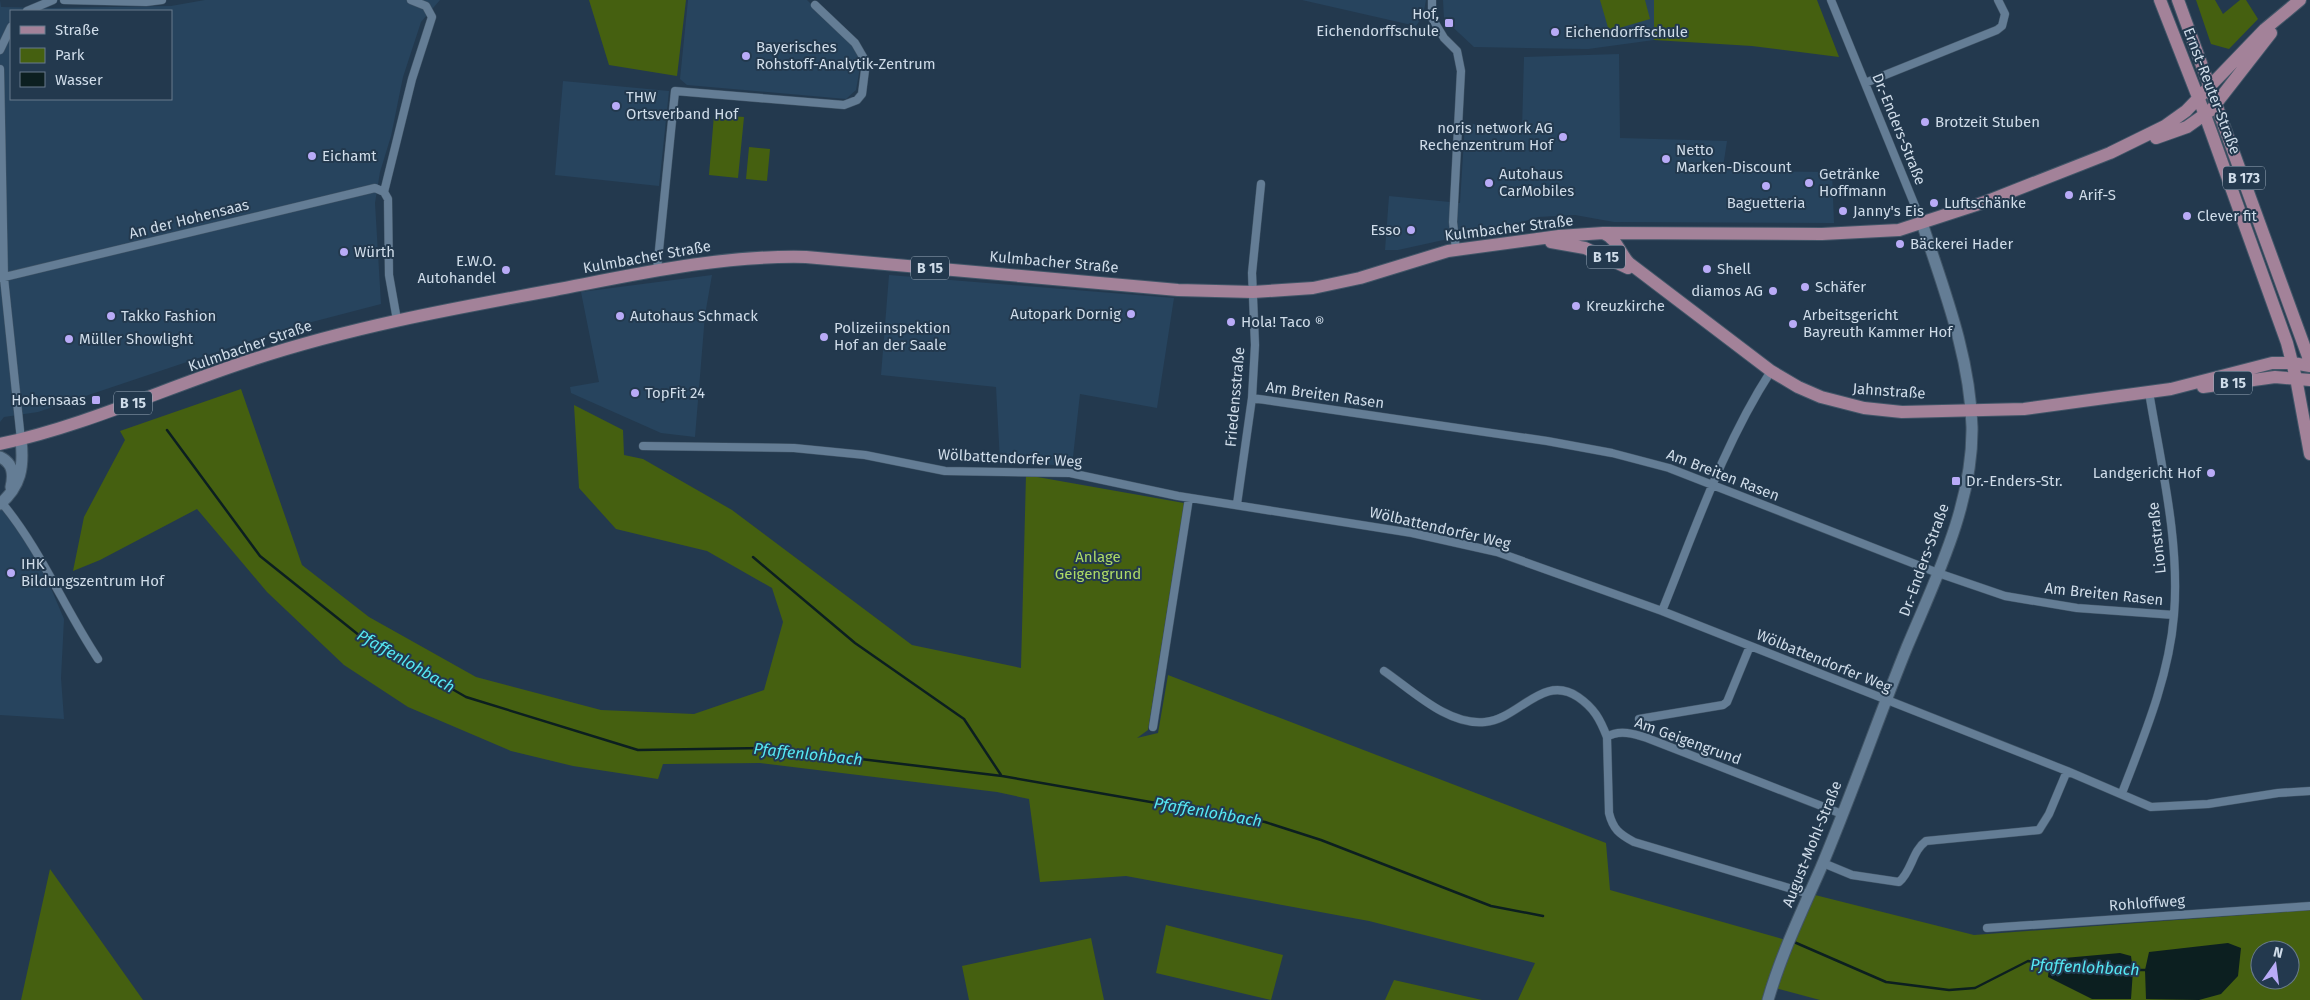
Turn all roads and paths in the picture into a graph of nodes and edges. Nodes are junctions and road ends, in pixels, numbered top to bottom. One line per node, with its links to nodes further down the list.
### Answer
1 (53, 0): 12 (street)
2 (64, 0): 3 (street)
3 (162, 0)
4 (411, 0): 23 (street)
5 (1432, 0): 27 (street)
6 (1831, 0): 16 (street, Dr.-Enders-Straße)
7 (1998, 0): 16 (street)
8 (2160, 0): 18 (main road, Ernst-Reuter-Straße / B 173)
9 (2178, 0): 17 (main road, Ernst-Reuter-Straße / B 173)
10 (2296, 3): 17 (main road, Kulmbacher Straße); 19 (main road, Kulmbacher Straße)
11 (815, 5): 28 (street)
12 (29, 10)
13 (10, 29): 14 (street)
14 (0, 50)
15 (0, 69): 29 (street)
16 (1865, 83): 24 (street, Dr.-Enders-Straße)
17 (2211, 87): 18 (main road, Kulmbacher Straße); 19 (main road, Ernst-Reuter-Straße / B 173)
18 (2198, 99): 20 (main road, Ernst-Reuter-Straße / B 173); 21 (main road, Kulmbacher Straße)
19 (2217, 103): 20 (main road, Kulmbacher Straße); 33 (main road, Ernst-Reuter-Straße / B 173)
20 (2204, 115): 21 (main road, Kulmbacher Straße); 34 (main road, Ernst-Reuter-Straße / B 173)
21 (2110, 153): 24 (main road, Kulmbacher Straße)
22 (1261, 184): 30 (street, Friedensstraße)
23 (384, 192): 29 (street, An der Hohensaas); 32 (street)
24 (1922, 223): 25 (main road, Kulmbacher Straße); 42 (main road, Dr.-Enders-Straße)
25 (1603, 233): 26 (main road, Kulmbacher Straße / B 15); 31 (main road, Jahnstraße / B 15)
26 (1537, 239): 27 (main road, Kulmbacher Straße / B 15); 31 (main road, B 15)
27 (1456, 250): 30 (main road, Kulmbacher Straße / B 15)
28 (657, 270): 30 (main road, Kulmbacher Straße / B 15); 32 (main road, Kulmbacher Straße / B 15)
29 (2, 278): 43 (street)
30 (1253, 292): 41 (street, Friedensstraße)
31 (1669, 292): 36 (main road, Jahnstraße / B 15)
32 (397, 320): 43 (main road, Kulmbacher Straße / B 15)
33 (2310, 362)
34 (2293, 363): 35 (main road, B 15); 37 (main road, Ernst-Reuter-Straße); 39 (main road, Jahnstraße / B 15)
35 (2310, 366)
36 (1771, 371): 42 (main road, Jahnstraße / B 15); 48 (street)
37 (2296, 378): 38 (main road, Jahnstraße); 39 (main road, Jahnstraße / B 15); 46 (main road)
38 (2310, 380)
39 (2171, 389): 40 (main road, Jahnstraße / B 15)
40 (2149, 392): 42 (main road, Jahnstraße / B 15); 54 (street, Lionstraße)
41 (1252, 398): 48 (street, Am Breiten Rasen); 51 (street, Friedensstraße)
42 (1971, 411): 52 (main road, Dr.-Enders-Straße)
43 (21, 440): 44 (main road, Kulmbacher Straße / B 15); 50 (main road)
44 (0, 444)
45 (643, 446): 49 (street, Wölbattendorfer Weg)
46 (2310, 454)
47 (0, 457): 50 (main road)
48 (1713, 486): 52 (street, Am Breiten Rasen); 53 (street)
49 (1190, 498): 51 (street, Wölbattendorfer Weg); 60 (street)
50 (4, 501): 56 (street)
51 (1237, 504): 53 (street, Wölbattendorfer Weg)
52 (1938, 573): 54 (street, Am Breiten Rasen); 58 (main road, Dr.-Enders-Straße)
53 (1662, 612): 55 (street, Wölbattendorfer Weg)
54 (2174, 615): 64 (street, Lionstraße)
55 (1750, 646): 58 (street, Wölbattendorfer Weg); 59 (street, Am Geigengrund)
56 (98, 659)
57 (1384, 671): 61 (street)
58 (1885, 700): 62 (street, Wölbattendorfer Weg); 65 (main road, August-Mohl-Straße)
59 (1639, 719)
60 (1153, 727)
61 (1607, 737): 65 (street, Am Geigengrund); 66 (street)
62 (2067, 771): 64 (street, Wölbattendorfer Weg); 68 (street)
63 (2310, 791): 64 (street, Wölbattendorfer Weg)
64 (2122, 793)
65 (1842, 814): 68 (main road, August-Mohl-Straße)
66 (1612, 824): 67 (street); 69 (street)
67 (1613, 837)
68 (1822, 863): 69 (main road, August-Mohl-Straße)
69 (1809, 894): 72 (main road, August-Mohl-Straße)
70 (2310, 906): 71 (street, Rohloffweg)
71 (1987, 928)
72 (1768, 1000)

